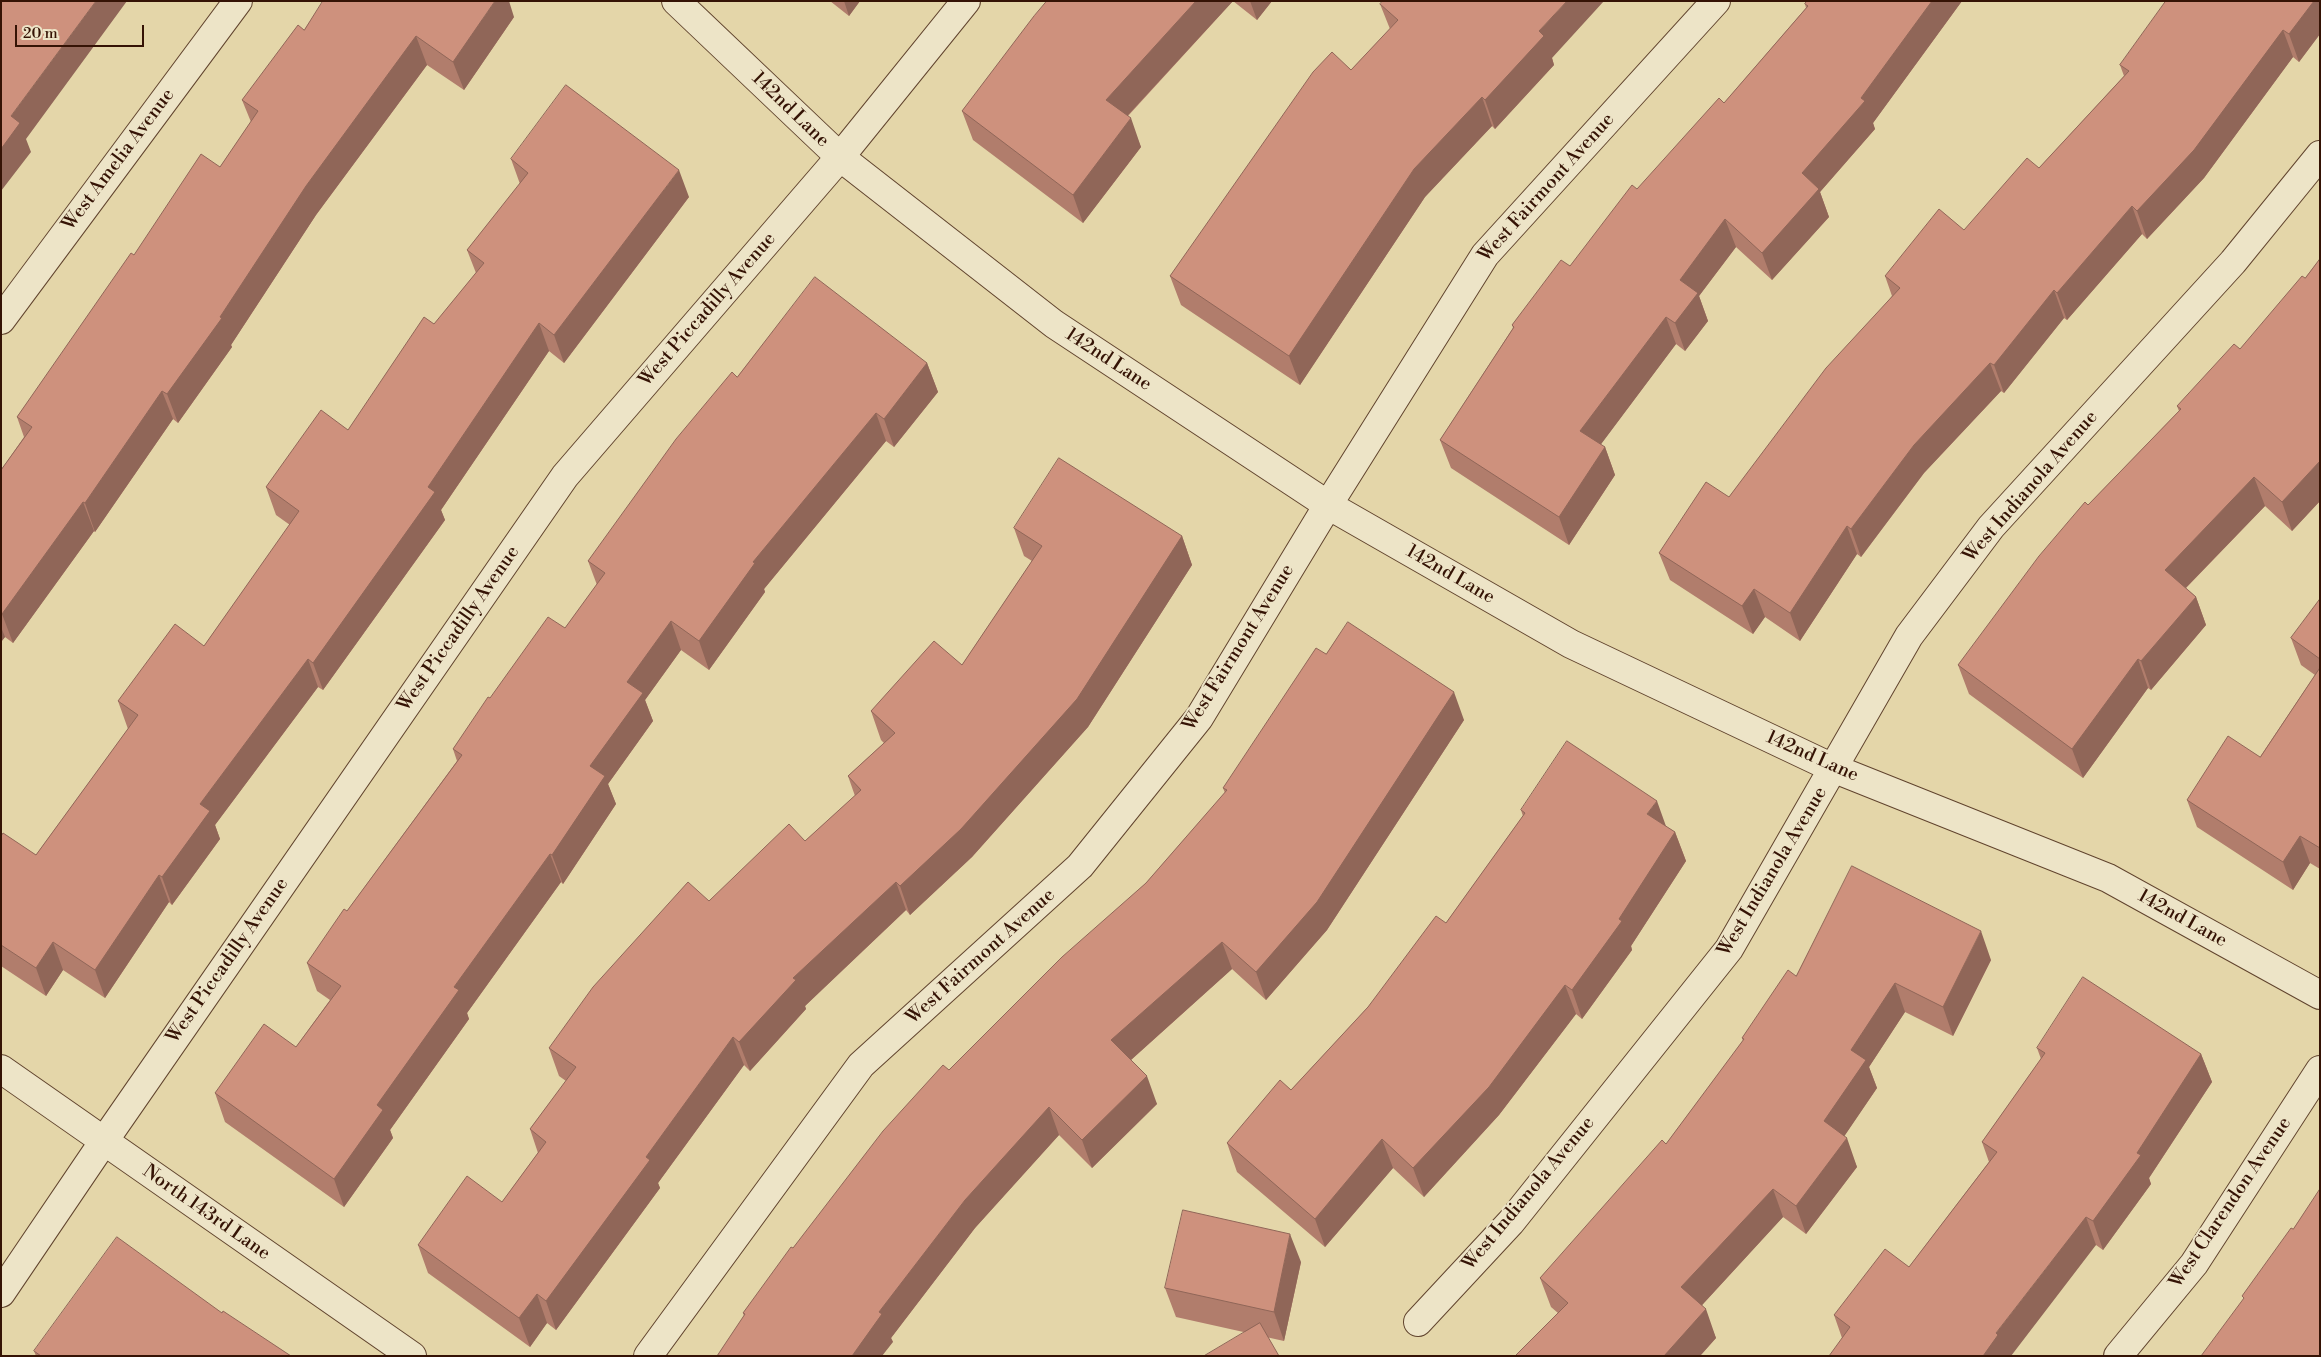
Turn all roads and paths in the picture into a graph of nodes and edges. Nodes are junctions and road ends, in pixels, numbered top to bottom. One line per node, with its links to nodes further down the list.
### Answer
1 (238, 1): 7 (street, West Amelia Avenue)
2 (676, 1): 6 (street, 142nd Lane)
3 (966, 1): 6 (street, West Piccadilly Avenue)
4 (1716, 1): 8 (street, West Fairmont Avenue)
5 (2320, 155): 9 (street, West Indianola Avenue)
6 (840, 157): 8 (street, 142nd Lane); 13 (street, West Piccadilly Avenue)
7 (1, 320)
8 (1328, 505): 9 (street, 142nd Lane); 17 (street, West Fairmont Avenue)
9 (1835, 769): 10 (street, 142nd Lane); 15 (street, West Indianola Avenue)
10 (2320, 995)
11 (1, 1069): 13 (street, North 143rd Lane)
12 (2320, 1070): 18 (street, West Clarendon Avenue)
13 (104, 1141): 14 (street, West Piccadilly Avenue); 16 (street, North 143rd Lane)
14 (1, 1293)
15 (1418, 1322)
16 (412, 1356)
17 (648, 1356)
18 (2118, 1356)

